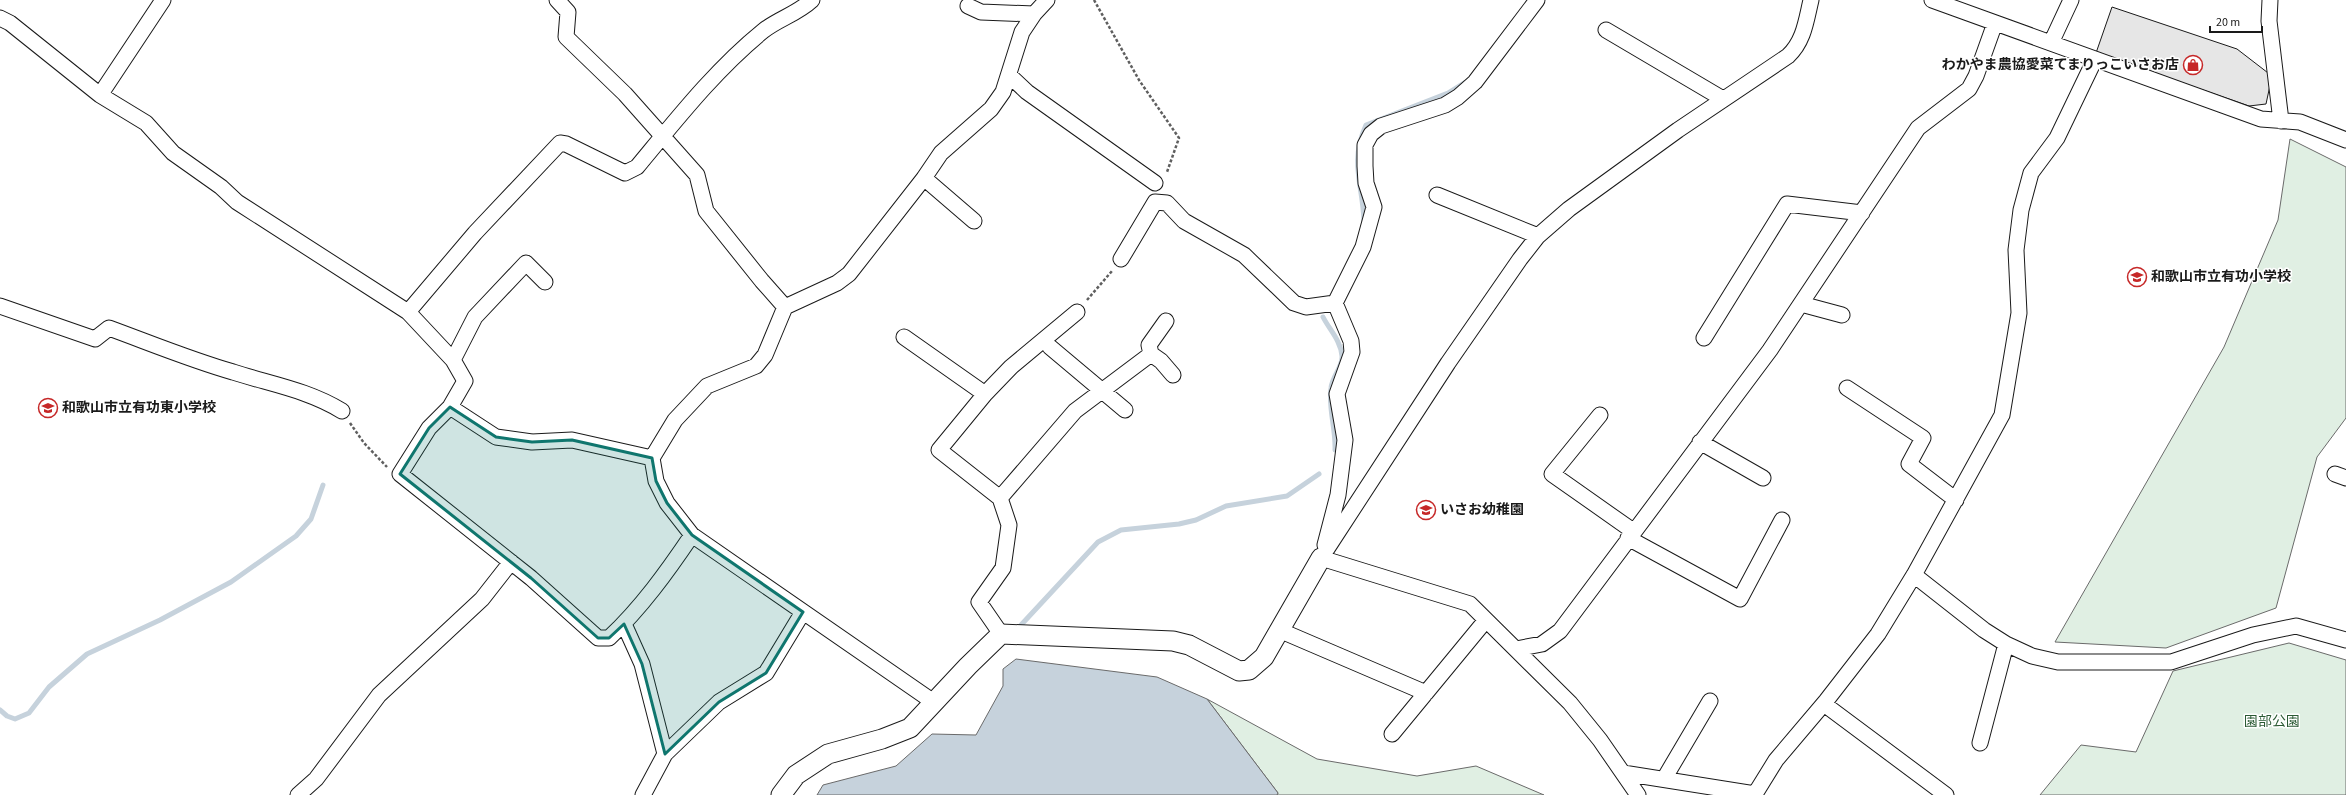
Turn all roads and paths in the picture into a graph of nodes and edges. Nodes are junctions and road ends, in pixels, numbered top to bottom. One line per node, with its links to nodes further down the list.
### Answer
1 (163, 0): 19 (street)
2 (557, 0): 22 (street)
3 (812, 0): 22 (street)
4 (1047, 0): 12 (street)
5 (1094, 0): 24 (path)
6 (1537, 0): 33 (street)
7 (1811, 0): 20 (street)
8 (1932, 0): 14 (street)
9 (2072, 0): 16 (street)
10 (2270, 0): 21 (street)
11 (968, 6): 12 (street)
12 (1034, 14): 18 (street)
13 (0, 18): 19 (street)
14 (1995, 23): 16 (street); 28 (street)
15 (1606, 30): 20 (street)
16 (2051, 43): 17 (street)
17 (2094, 59): 21 (street); 59 (street)
18 (1009, 75): 25 (street); 26 (street)
19 (100, 95): 37 (street)
20 (1723, 99): 30 (street)
21 (2281, 120): 23 (street)
22 (663, 137): 36 (street); 37 (street)
23 (2346, 140)
24 (1167, 174)
25 (924, 178): 29 (street); 36 (street)
26 (1155, 183)
27 (1436, 194): 30 (street)
28 (1862, 213): 34 (street); 42 (street)
29 (974, 221)
30 (1538, 236): 63 (street)
31 (1121, 259): 33 (street); 38 (path)
32 (545, 282): 45 (street)
33 (1335, 303): 63 (street)
34 (1801, 304): 39 (street); 54 (street)
35 (0, 306): 52 (street)
36 (785, 307): 55 (street)
37 (408, 312): 45 (street)
38 (1077, 312): 49 (street)
39 (1842, 315)
40 (1166, 321): 44 (street)
41 (904, 337): 49 (street)
42 (1704, 338)
43 (1050, 347): 48 (street)
44 (1151, 354): 46 (street); 48 (street)
45 (454, 360): 50 (street)
46 (1173, 375)
47 (1847, 388): 59 (street)
48 (1101, 390): 51 (street); 58 (street)
49 (985, 394): 58 (street)
50 (450, 407): 55 (street); 56 (street)
51 (1125, 410)
52 (342, 411): 56 (path)
53 (1600, 415): 61 (street)
54 (1700, 442): 57 (street); 61 (street)
55 (652, 458): 62 (street)
56 (400, 474): 64 (street)
57 (1763, 478)
58 (1000, 498): 70 (street)
59 (1956, 500): 65 (street)
60 (1782, 520): 61 (street)
61 (1631, 534): 73 (street)
62 (692, 535): 66 (street); 68 (street)
63 (1321, 558): 67 (street); 69 (street)
64 (511, 562): 68 (street); 83 (street)
65 (1914, 575): 72 (street); 77 (street)
66 (803, 612): 76 (street); 80 (street)
67 (1486, 620): 73 (street); 74 (street)
68 (624, 624): 80 (street)
69 (1279, 630): 70 (street); 74 (street)
70 (1002, 634): 76 (street)
71 (2346, 640): 72 (street)
72 (2006, 644): 79 (street)
73 (1516, 649): 81 (street)
74 (1426, 692): 78 (street)
75 (1710, 701): 82 (street)
76 (935, 704): 85 (street)
77 (1824, 704): 87 (street); 88 (street)
78 (1392, 734)
79 (1980, 743)
80 (664, 754): 84 (street)
81 (1623, 773): 82 (street); 86 (street)
82 (1664, 778): 87 (street)
83 (298, 795)
84 (643, 795)
85 (781, 795)
86 (1638, 795)
87 (1756, 795)
88 (1946, 795)

